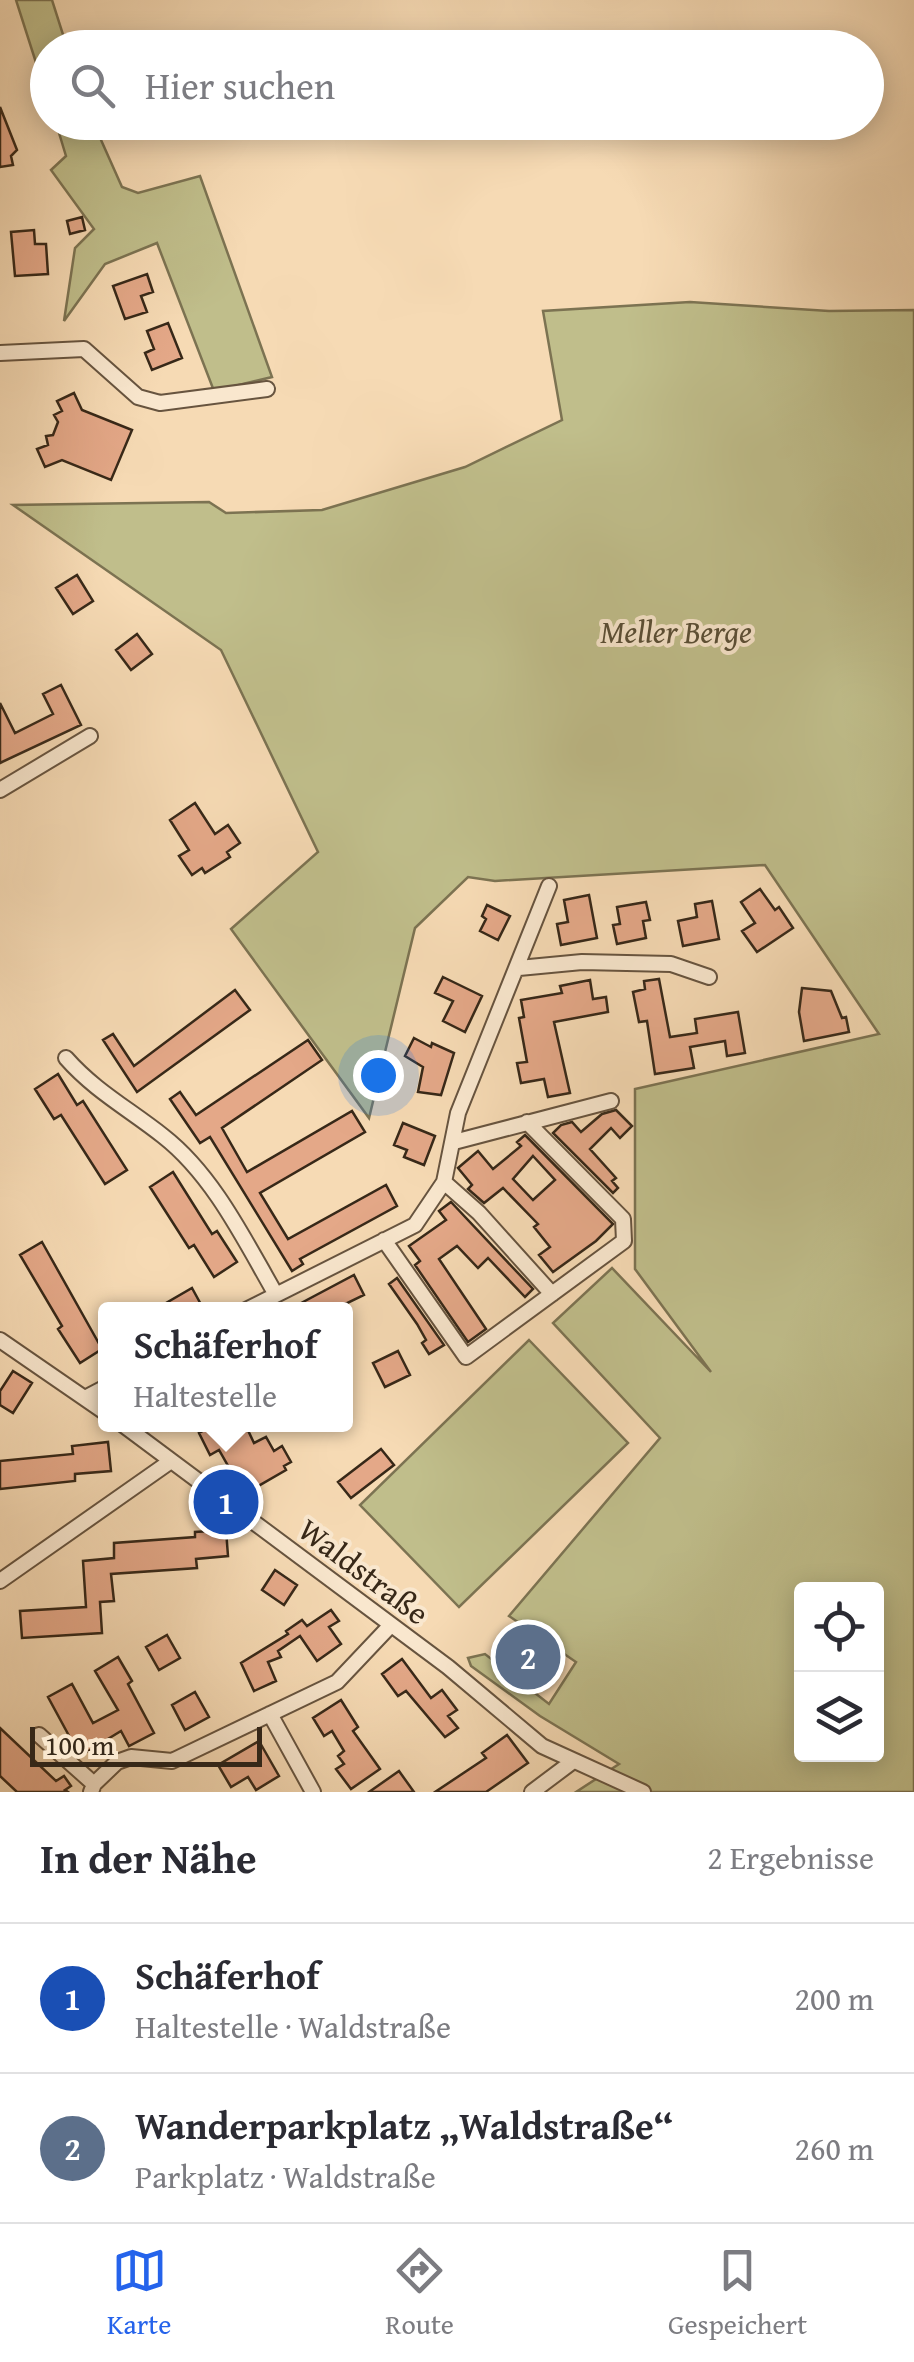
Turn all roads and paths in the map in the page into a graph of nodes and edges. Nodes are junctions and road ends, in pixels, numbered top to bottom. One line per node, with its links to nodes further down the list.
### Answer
1 (0, 353): 2 (street)
2 (267, 389)
3 (90, 736): 4 (street)
4 (0, 790)
5 (549, 886): 6 (street)
6 (519, 968): 7 (street); 11 (street)
7 (708, 977)
8 (66, 1058): 14 (street)
9 (611, 1102): 10 (street)
10 (527, 1122): 11 (street); 15 (street)
11 (454, 1142): 12 (street)
12 (444, 1182): 13 (street); 15 (street)
13 (384, 1240): 14 (street); 15 (street)
14 (275, 1293): 16 (street)
15 (552, 1294)
16 (260, 1302)
17 (0, 1340): 19 (street)
18 (98, 1391): 19 (street)
19 (86, 1398): 20 (street)
20 (98, 1407)
21 (133, 1432): 22 (street, Waldstraße)
22 (172, 1460): 23 (street); 24 (street, Waldstraße)
23 (0, 1581)
24 (390, 1626): 25 (street); 27 (street, Waldstraße)
25 (270, 1714): 28 (street); 29 (street)
26 (39, 1735): 28 (street)
27 (572, 1762): 30 (street); 31 (street, Waldstraße)
28 (92, 1788)
29 (313, 1792)
30 (532, 1792)
31 (643, 1792)

